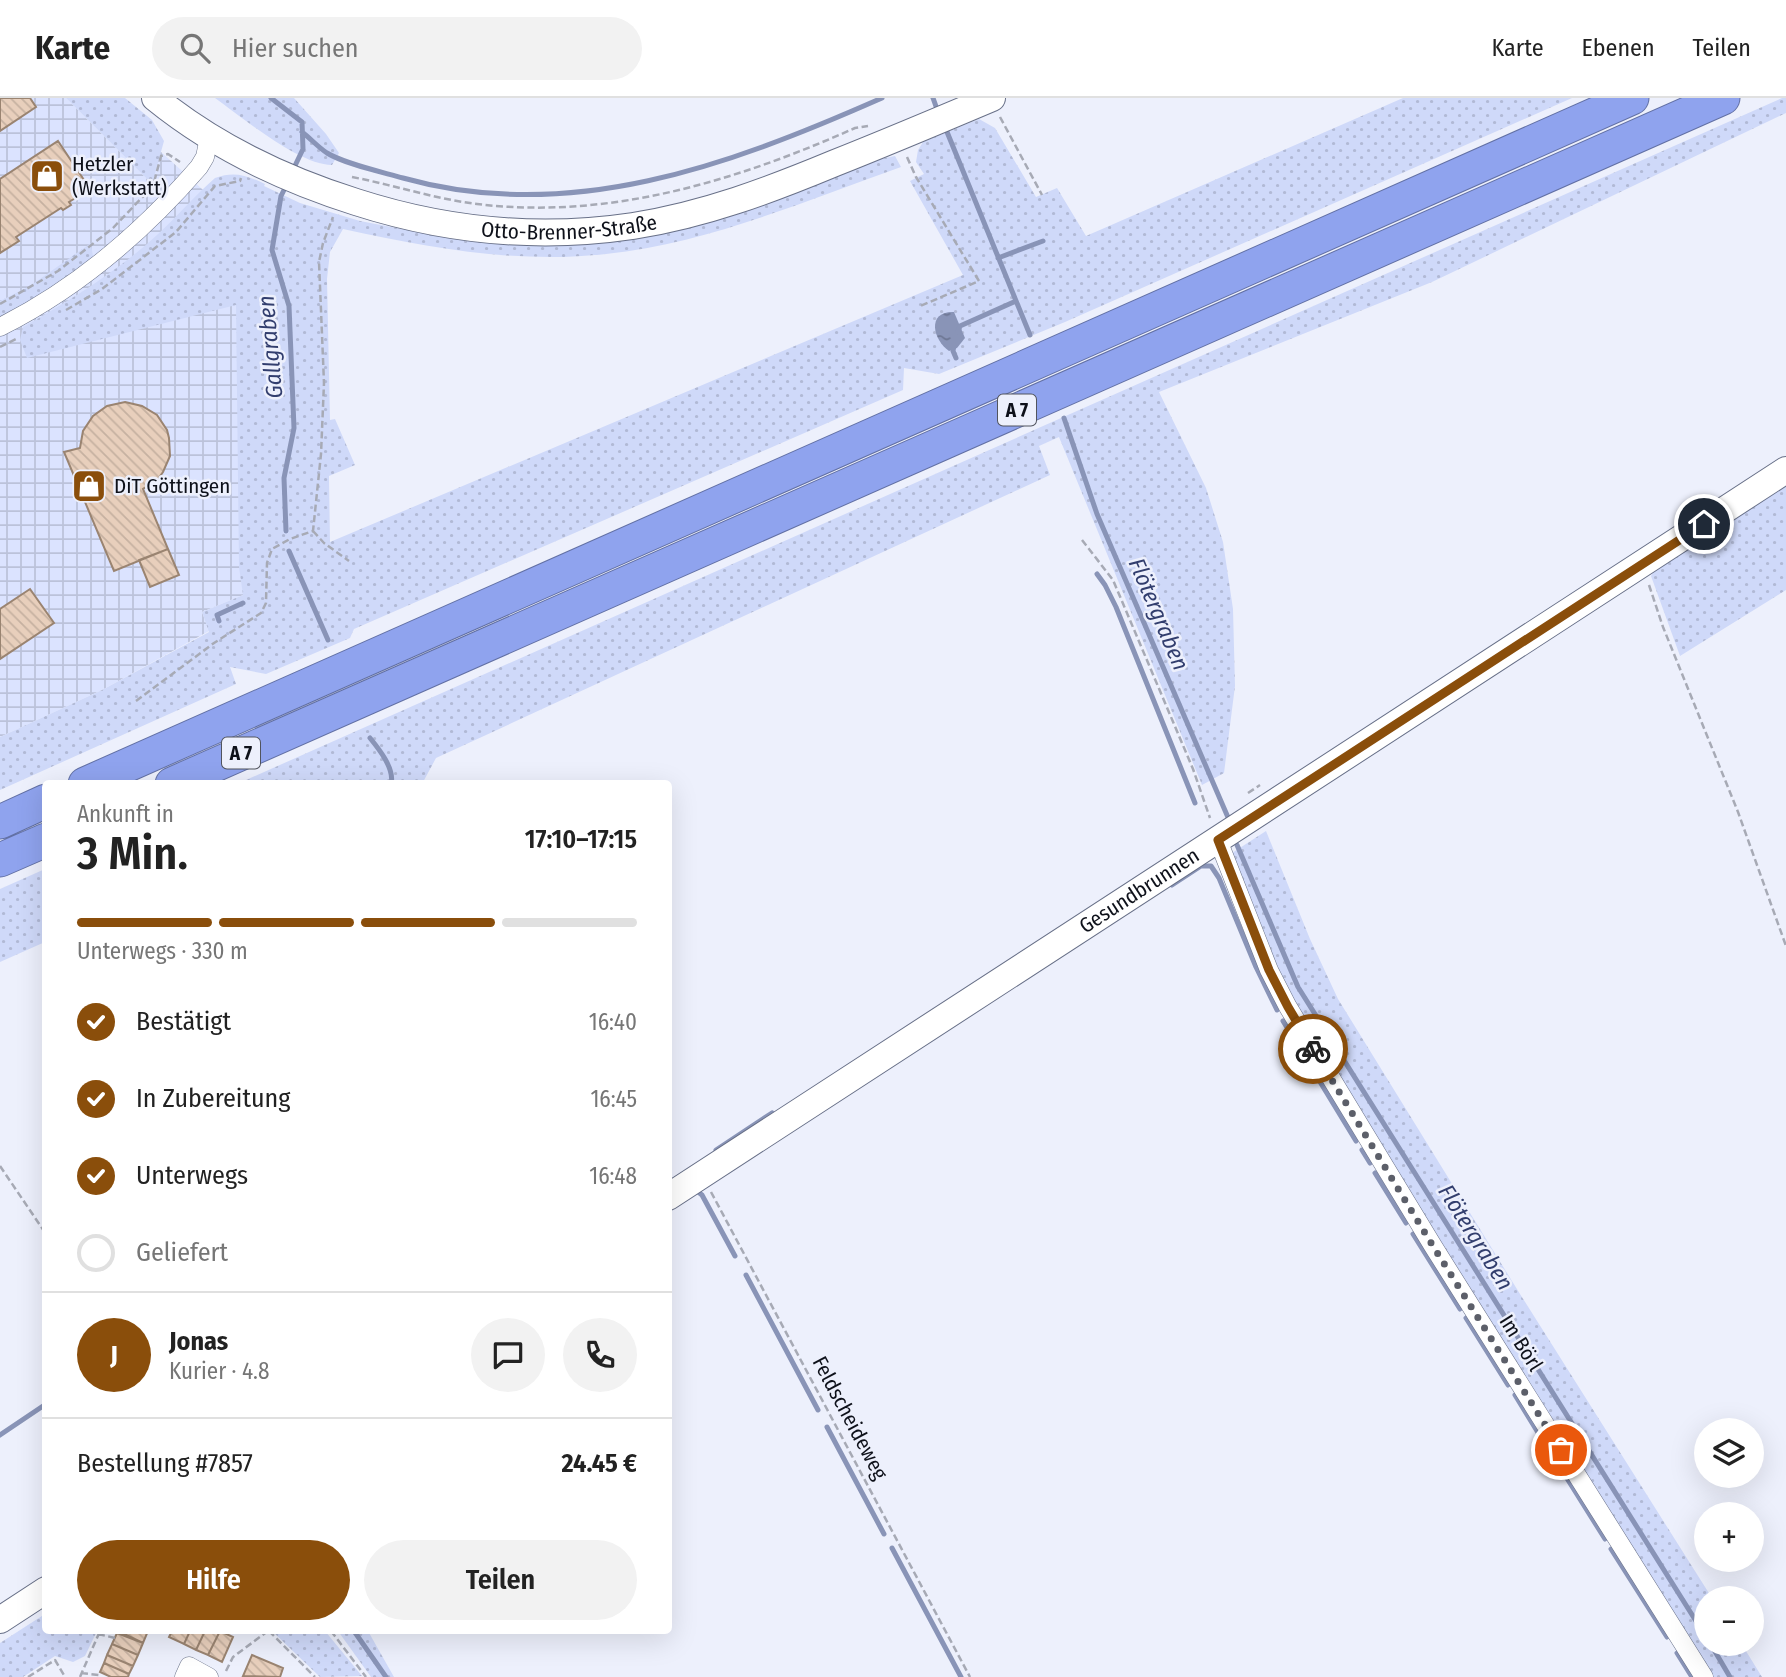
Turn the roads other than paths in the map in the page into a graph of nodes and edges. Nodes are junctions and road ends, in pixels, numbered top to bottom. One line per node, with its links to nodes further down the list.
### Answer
1 (155, 98): 5 (street, Otto-Brenner-Straße)
2 (1632, 98): 8 (highway, A 7)
3 (1723, 98): 9 (highway, A 7)
4 (991, 99): 5 (street, Otto-Brenner-Straße)
5 (209, 137): 6 (street)
6 (0, 327)
7 (1786, 470): 12 (street, Gesundbrunnen)
8 (94, 780)
9 (181, 780)
10 (42, 804): 11 (highway)
11 (0, 822)
12 (1218, 840): 15 (street, Gesundbrunnen); 20 (street, Im Börl)
13 (42, 842): 14 (highway)
14 (0, 860)
15 (672, 1194)
16 (42, 1593): 17 (street)
17 (0, 1620)
18 (184, 1677): 19 (street)
19 (209, 1677)
20 (1704, 1677)

